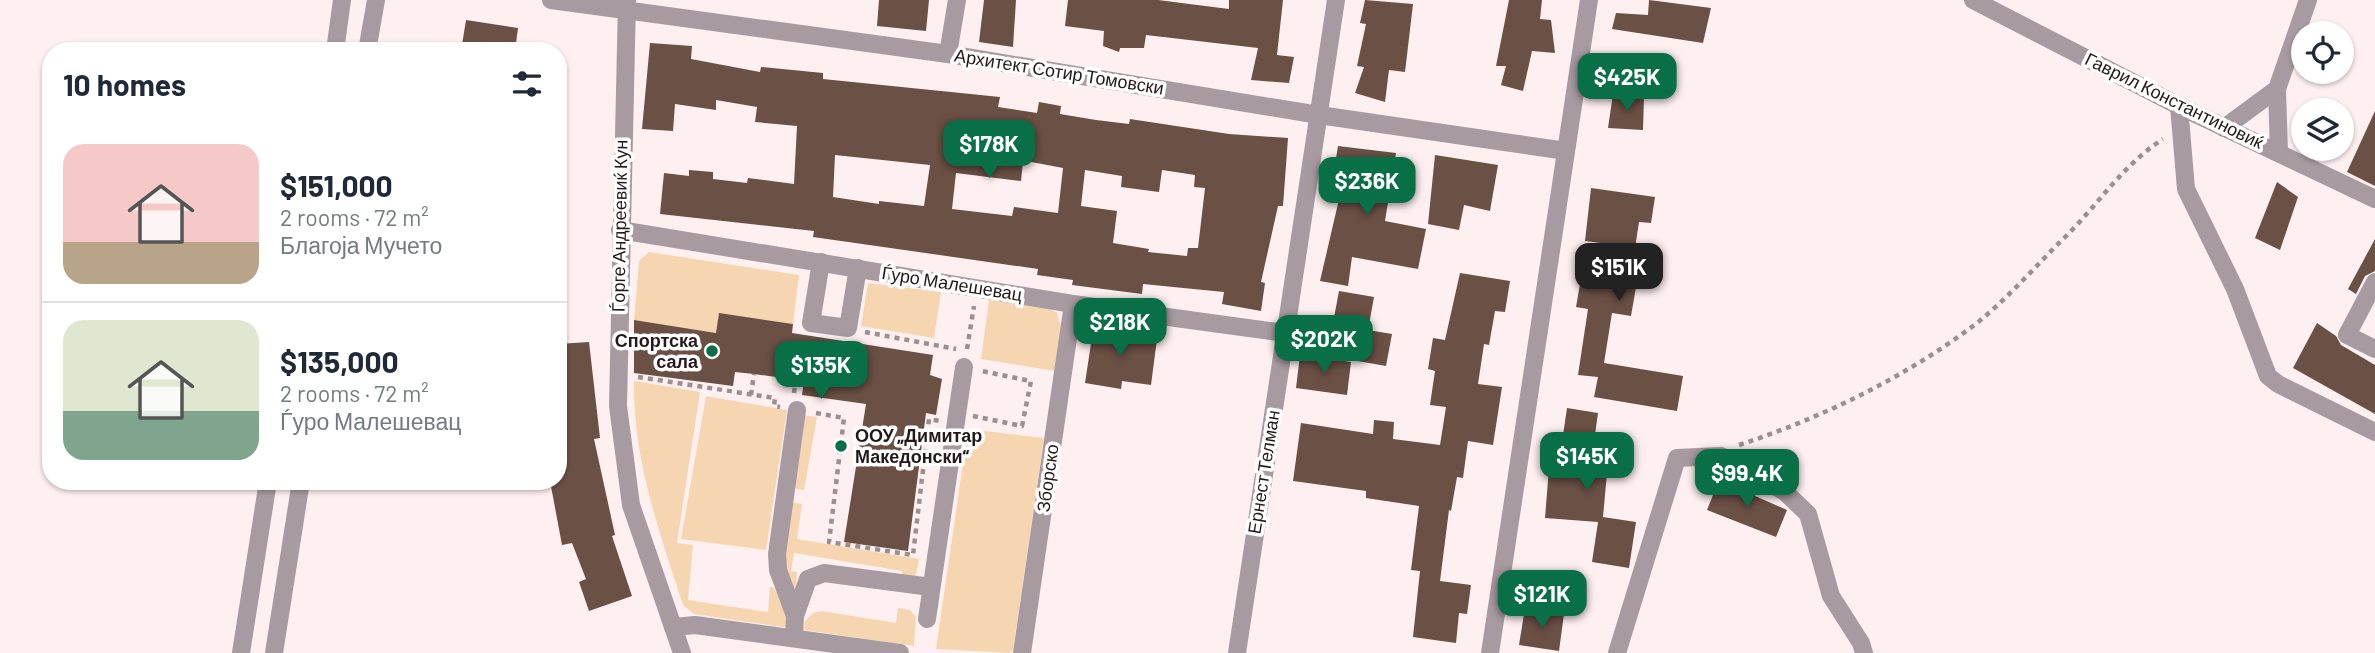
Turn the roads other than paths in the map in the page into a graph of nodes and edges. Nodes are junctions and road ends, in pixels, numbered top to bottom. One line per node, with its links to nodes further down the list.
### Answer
1 (342, 0): 10 (street)
2 (376, 0): 11 (street)
3 (551, 0): 9 (street, Архитект Сотир Томовски)
4 (957, 0): 12 (street)
5 (1336, 0): 15 (street, Ернест Телман)
6 (1589, 0): 17 (street)
7 (1973, 0): 14 (street, Гаврил Константиновиќ)
8 (2308, 0): 13 (street)
9 (626, 6): 12 (street, Архитект Сотир Томовски); 20 (street, Ѓорге Андреевиќ Кун)
10 (336, 42)
11 (369, 42)
12 (948, 54): 15 (street, Архитект Сотир Томовски)
13 (2277, 89): 16 (street); 18 (street)
14 (2179, 106): 16 (street, Гаврил Константиновиќ); 29 (street)
15 (1319, 115): 17 (street, Архитект Сотир Томовски); 25 (street, Ернест Телман)
16 (2224, 128): 18 (street, Гаврил Константиновиќ)
17 (1566, 151): 43 (street)
18 (2279, 152): 19 (street, Гаврил Константиновиќ)
19 (2375, 199)
20 (620, 230): 21 (street, Ѓуро Малешевац); 35 (street, Ѓорге Андреевиќ Кун)
21 (821, 262): 22 (street, Ѓуро Малешевац); 22 (street)
22 (858, 268): 24 (street, Ѓуро Малешевац)
23 (2375, 282): 26 (street)
24 (1073, 304): 25 (street, Ѓуро Малешевац); 41 (street, Зборско)
25 (1286, 333): 42 (street, Ернест Телман)
26 (2375, 349)
27 (966, 359): 32 (street)
28 (797, 410): 33 (street)
29 (2375, 432)
30 (267, 490): 37 (street)
31 (300, 490): 38 (street)
32 (931, 587): 33 (street); 34 (street)
33 (796, 616): 36 (street)
34 (927, 620)
35 (673, 627): 36 (street); 39 (street, Ѓорге Андреевиќ Кун)
36 (794, 638): 40 (street)
37 (241, 653)
38 (274, 653)
39 (682, 653)
40 (900, 653)
41 (1022, 653)
42 (1237, 653)
43 (1490, 653)
44 (1618, 653): 45 (street)
45 (1864, 653)

